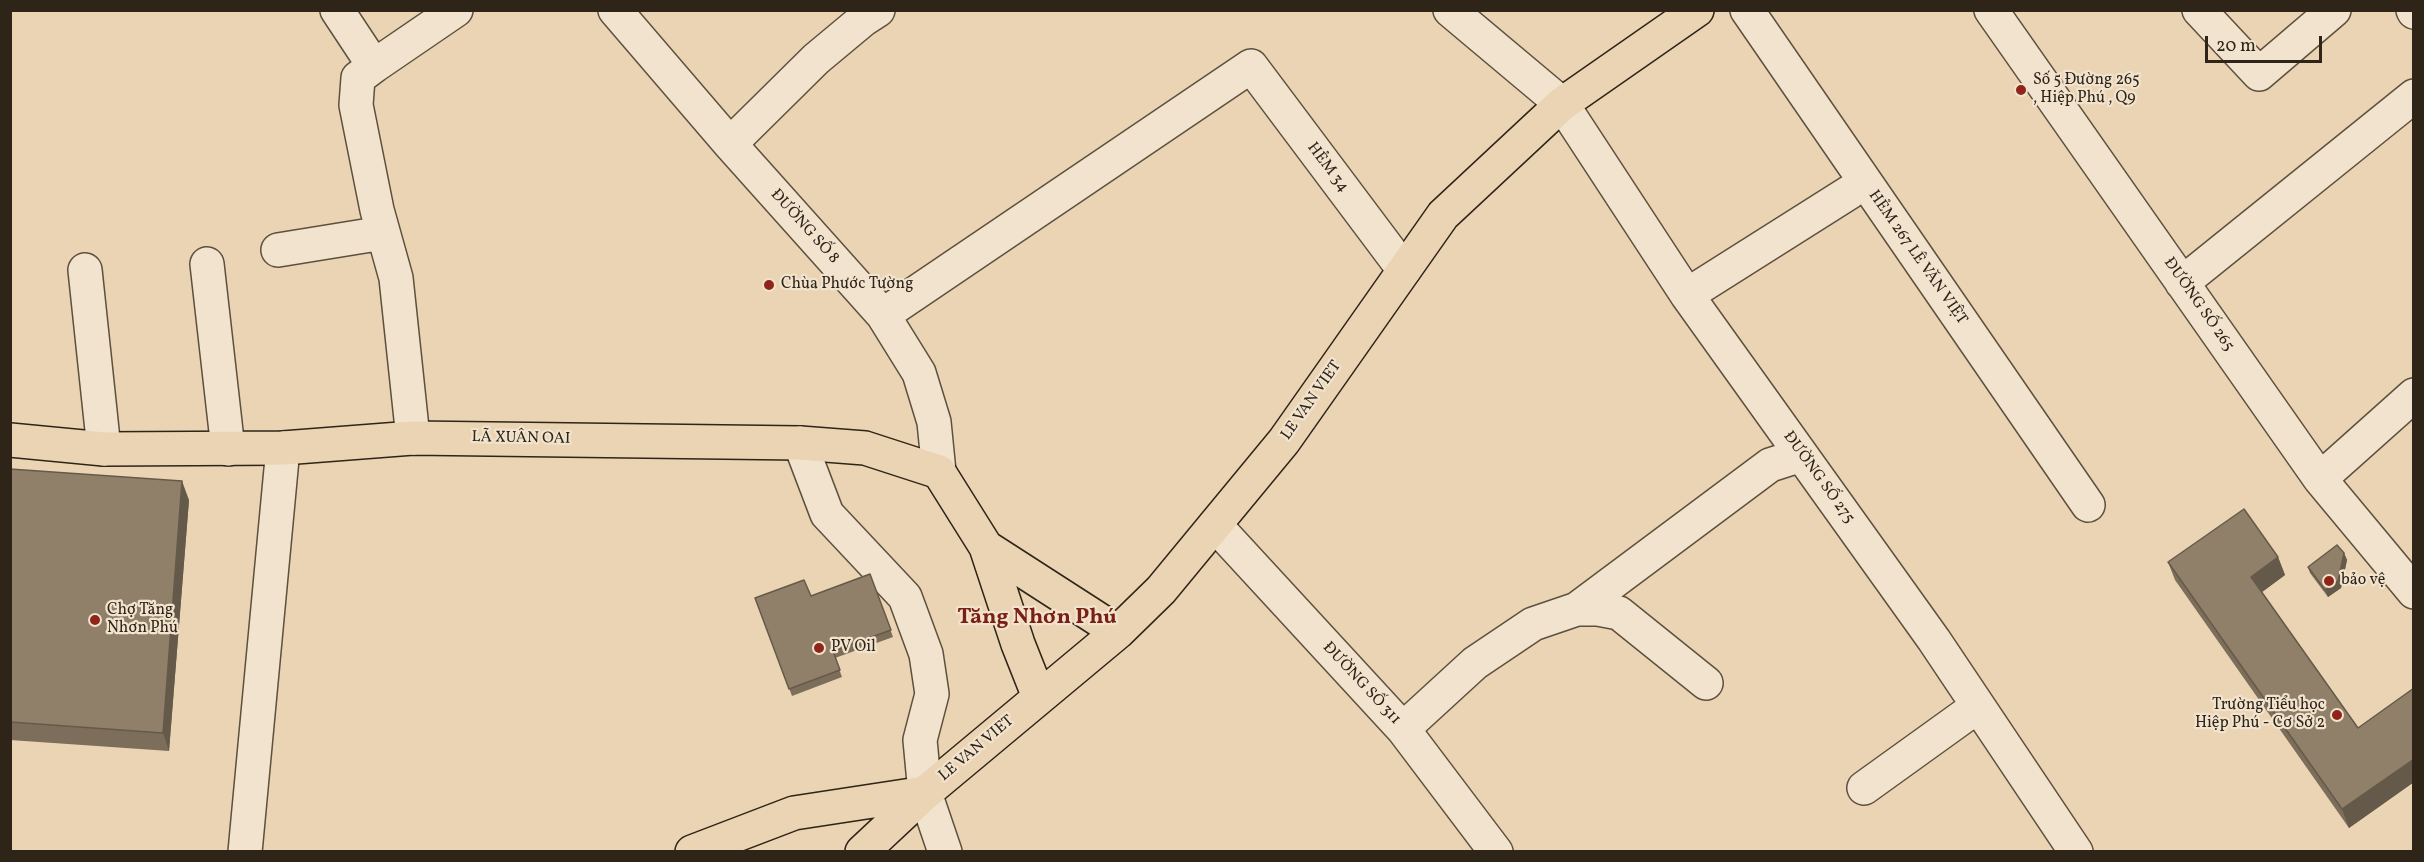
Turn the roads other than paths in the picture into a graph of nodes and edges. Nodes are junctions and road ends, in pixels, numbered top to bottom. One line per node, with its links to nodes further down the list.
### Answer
1 (337, 10): 11 (street)
2 (456, 10): 11 (street)
3 (878, 10): 14 (street)
4 (1450, 10): 13 (street, ĐƯỜNG SỐ 275)
5 (1697, 10): 13 (main road, LE VAN VIET)
6 (1747, 10): 34 (street, HẺM 267 LÊ VĂN VIỆT)
7 (1991, 10): 21 (street, ĐƯỜNG SỐ 265)
8 (2199, 10): 9 (street)
9 (2334, 10)
10 (633, 18): 14 (street, ĐƯỜNG SỐ 8)
11 (374, 66): 16 (street)
12 (2414, 96): 21 (street)
13 (1562, 104): 20 (main road, LE VAN VIET); 22 (street, ĐƯỜNG SỐ 275)
14 (730, 144): 23 (street, ĐƯỜNG SỐ 8)
15 (1850, 192): 22 (street)
16 (383, 233): 17 (street); 25 (street)
17 (278, 250)
18 (207, 264): 30 (street)
19 (84, 270): 29 (street)
20 (1404, 270): 23 (street, HẺM 34); 35 (main road, LE VAN VIET)
21 (2182, 283): 33 (street, ĐƯỜNG SỐ 265)
22 (1687, 295): 31 (street, ĐƯỜNG SỐ 275)
23 (883, 315): 32 (street, ĐƯỜNG SỐ 8)
24 (2414, 395): 33 (street)
25 (413, 438): 27 (main road, LÃ XUÂN OAI); 28 (main road, LÃ XUÂN OAI)
26 (10, 441): 29 (main road, LÃ XUÂN OAI)
27 (800, 442): 32 (main road, LÃ XUÂN OAI); 45 (street)
28 (283, 448): 30 (main road, LÃ XUÂN OAI); 47 (street)
29 (104, 449): 30 (main road, LÃ XUÂN OAI)
30 (228, 449)
31 (1801, 455): 38 (street); 42 (street, ĐƯỜNG SỐ 275)
32 (939, 472): 36 (main road)
33 (2320, 479): 37 (street, ĐƯỜNG SỐ 265)
34 (2088, 505)
35 (1215, 525): 39 (main road, LE VAN VIET); 43 (street, ĐƯỜNG SỐ 311)
36 (986, 547): 39 (main road); 41 (main road)
37 (2414, 592)
38 (1577, 609): 40 (street); 43 (street)
39 (1118, 632): 41 (main road, LE VAN VIET)
40 (1706, 683)
41 (1039, 697): 45 (main road, LE VAN VIET)
42 (1978, 706): 44 (street); 51 (street, ĐƯỜNG SỐ 275)
43 (1403, 729): 46 (street, ĐƯỜNG SỐ 311)
44 (1864, 788)
45 (925, 793): 48 (main road, LE VAN VIET); 49 (main road, LE VAN VIET); 50 (street)
46 (1481, 847)
47 (245, 852)
48 (692, 852)
49 (862, 852)
50 (945, 852)
51 (2076, 852)

